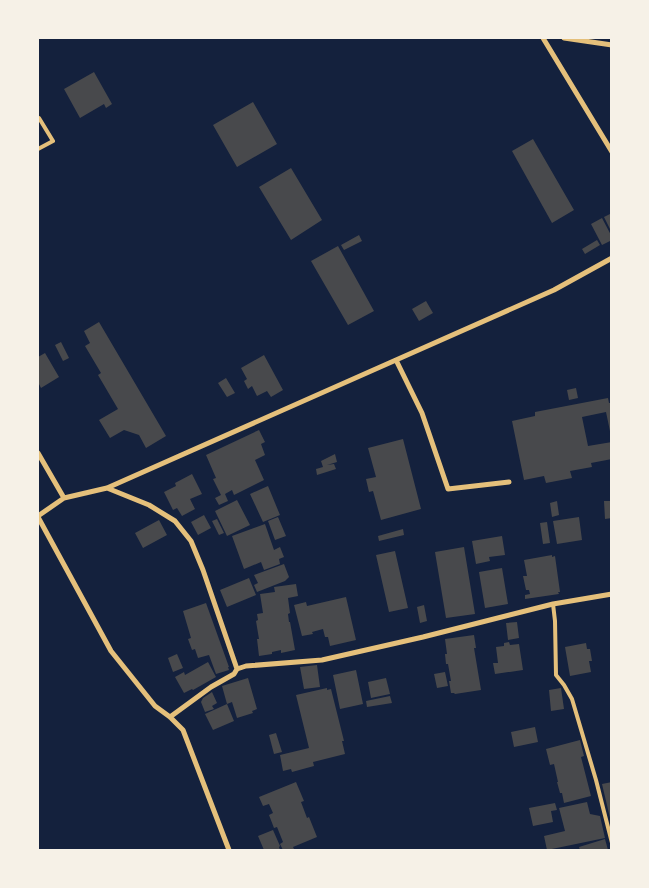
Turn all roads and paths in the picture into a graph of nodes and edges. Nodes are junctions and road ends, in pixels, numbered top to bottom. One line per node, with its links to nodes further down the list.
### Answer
1 (543, 38): 6 (street)
2 (564, 38): 3 (street)
3 (612, 45)
4 (39, 118): 5 (lane)
5 (38, 150)
6 (612, 152)
7 (612, 258): 8 (street)
8 (396, 360): 10 (street); 11 (street)
9 (38, 452): 12 (street)
10 (509, 482)
11 (107, 488): 12 (street); 16 (street)
12 (64, 498): 13 (street)
13 (38, 516): 17 (street)
14 (612, 594): 15 (street)
15 (553, 604): 16 (street); 18 (lane)
16 (237, 669): 17 (street)
17 (170, 717): 19 (street)
18 (612, 843)
19 (229, 850)

